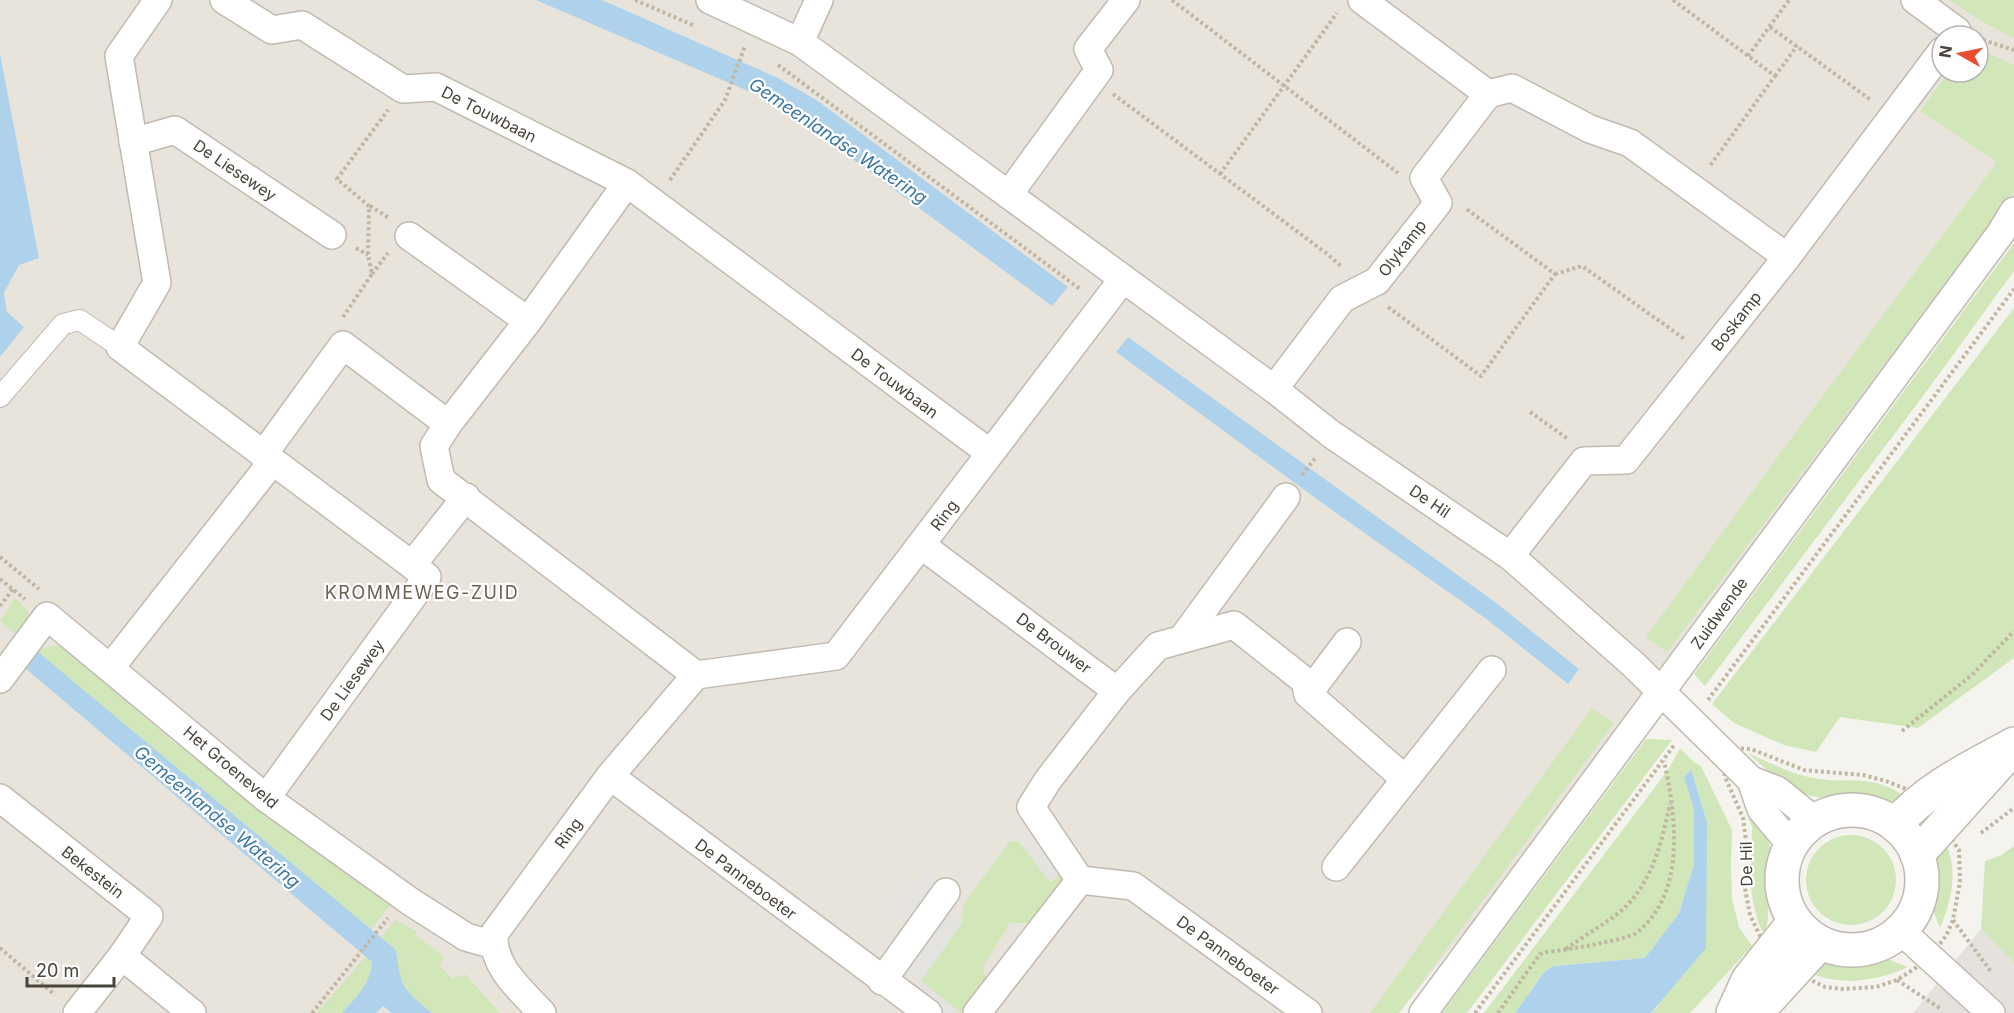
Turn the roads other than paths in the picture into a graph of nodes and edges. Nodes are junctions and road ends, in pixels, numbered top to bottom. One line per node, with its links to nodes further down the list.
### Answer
1 (158, 0): 12 (street)
2 (224, 0): 13 (street, De Touwbaan)
3 (710, 0): 9 (street)
4 (819, 0): 9 (street)
5 (1126, 0): 14 (street)
6 (1915, 0): 8 (street)
7 (1351, 5): 11 (street)
8 (1948, 24)
9 (800, 42): 14 (street)
10 (1930, 67): 18 (street, Boskamp)
11 (1488, 94): 18 (street); 22 (street, Olykamp)
12 (133, 142): 16 (street, De Liesewey); 21 (street)
13 (627, 183): 20 (street); 25 (street, De Touwbaan)
14 (1009, 194): 19 (street)
15 (2014, 211): 39 (street, Zuidwende)
16 (332, 235)
17 (410, 236): 20 (street)
18 (1787, 257): 30 (street, Boskamp)
19 (1123, 279): 22 (street, De Hil); 25 (street, Ring)
20 (528, 321): 24 (street)
21 (120, 347): 23 (street); 26 (street)
22 (1274, 389): 30 (street, De Hil)
23 (0, 398)
24 (448, 424): 26 (street); 27 (street)
25 (990, 453): 29 (street, Ring)
26 (268, 459): 31 (street); 34 (street)
27 (466, 497): 31 (street); 37 (street)
28 (1286, 497): 32 (street)
29 (921, 545): 37 (street, Ring); 38 (street, De Brouwer)
30 (1510, 556): 39 (street, De Hil)
31 (412, 565): 46 (street, De Liesewey)
32 (1182, 639): 38 (street); 40 (street)
33 (1347, 642): 40 (street)
34 (111, 667): 36 (street, Het Groeneveld); 46 (street, Het Groeneveld)
35 (1492, 670): 43 (street)
36 (5, 672)
37 (696, 675): 42 (street, Ring)
38 (1117, 691): 52 (street)
39 (1661, 691): 44 (street, De Hil); 67 (street, Zuidwende)
40 (1308, 694): 43 (street)
41 (2014, 746): 48 (street); 50 (street)
42 (610, 777): 57 (street, Ring); 60 (street, De Panneboeter)
43 (1405, 779): 51 (street)
44 (1751, 780): 47 (street, De Hil); 49 (street, De Hil)
45 (0, 798): 58 (street, Bekestein)
46 (266, 798): 57 (street, Het Groeneveld)
47 (1814, 820): 48 (street); 49 (street)
48 (1895, 825): 50 (street)
49 (1791, 845): 54 (street)
50 (1917, 855): 55 (street)
51 (1336, 867)
52 (1080, 880): 65 (street); 66 (street, De Panneboeter)
53 (946, 892): 60 (street)
54 (1795, 921): 56 (street); 59 (street)
55 (1900, 930): 56 (street); 70 (street)
56 (1820, 943): 59 (street)
57 (494, 945): 63 (street)
58 (122, 956): 61 (street, Bekestein); 62 (street)
59 (1783, 961): 68 (street); 69 (street)
60 (882, 981): 64 (street, De Panneboeter)
61 (68, 1006)
62 (192, 1013)
63 (542, 1013)
64 (928, 1013)
65 (977, 1013)
66 (1308, 1013)
67 (1423, 1013)
68 (1733, 1013)
69 (1748, 1013)
70 (1991, 1013)

